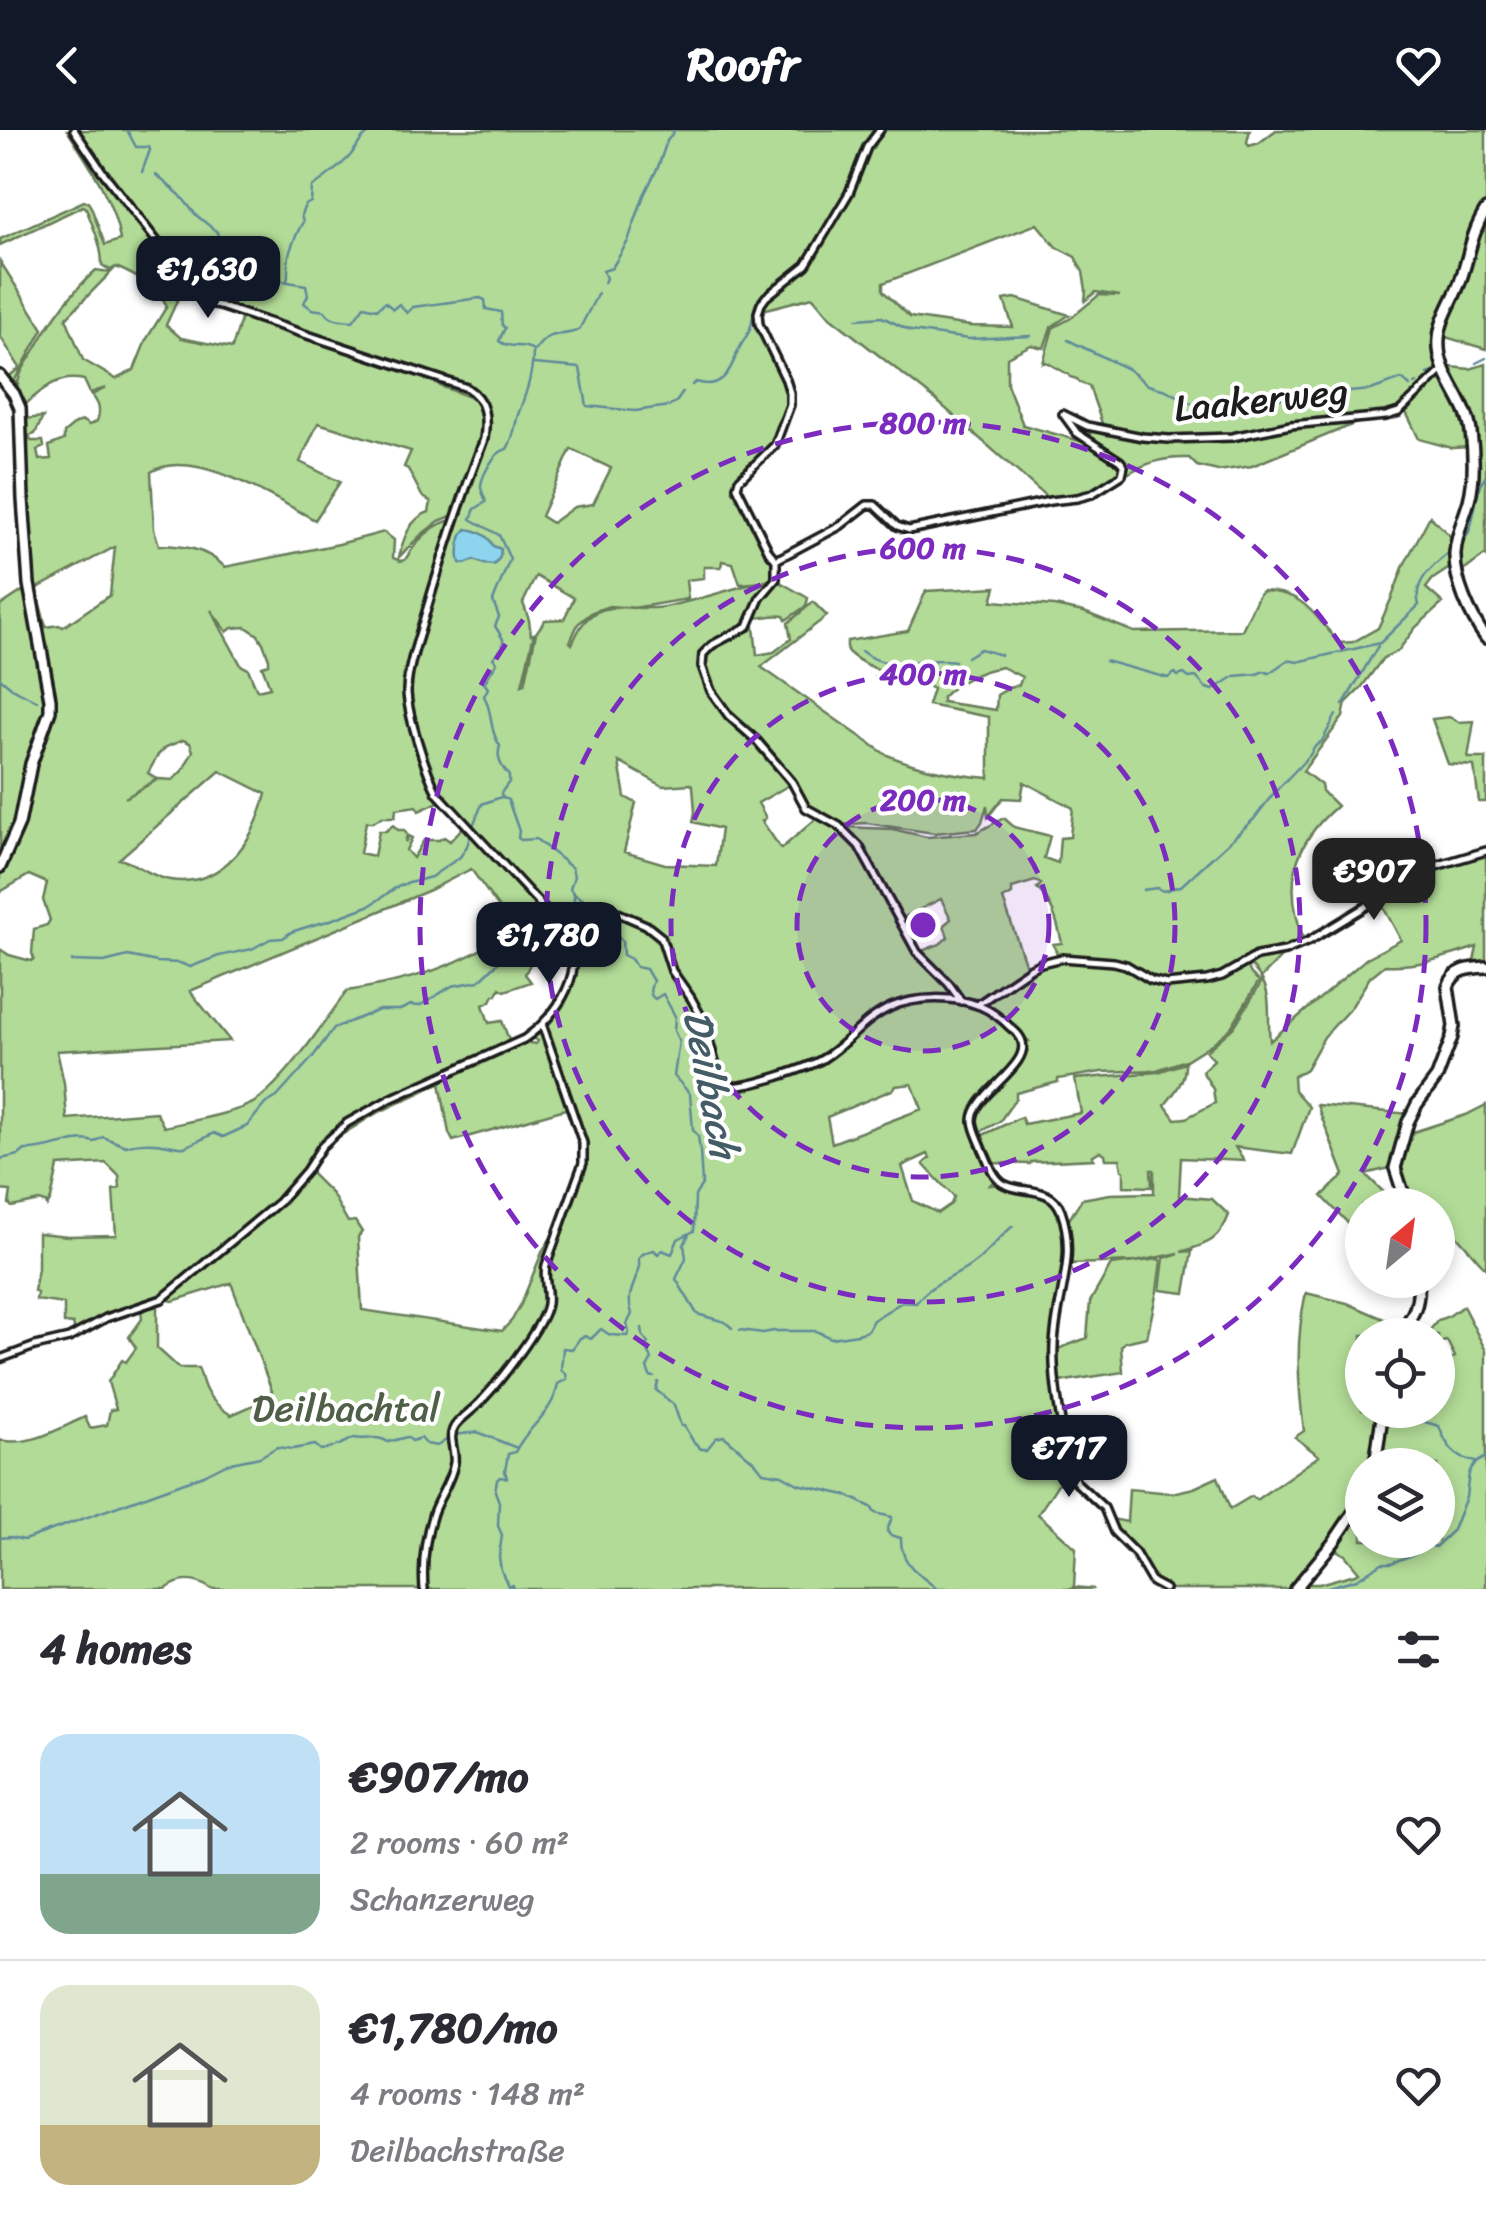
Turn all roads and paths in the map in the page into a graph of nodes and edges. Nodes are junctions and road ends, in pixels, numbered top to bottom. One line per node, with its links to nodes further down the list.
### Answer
1 (74, 130): 10 (street)
2 (880, 130): 6 (street)
3 (1486, 210): 4 (street)
4 (1443, 370): 6 (street, Laakerweg); 7 (street)
5 (0, 376): 9 (street)
6 (776, 560): 12 (street)
7 (1486, 638)
8 (1486, 851): 13 (street)
9 (0, 866)
10 (573, 958): 12 (street); 14 (street)
11 (1486, 968): 15 (street)
12 (961, 1002): 13 (street)
13 (978, 1004): 19 (street)
14 (542, 1024): 16 (street); 18 (street)
15 (1401, 1188)
16 (0, 1359)
17 (1345, 1524): 20 (street)
18 (424, 1589)
19 (1165, 1589)
20 (1295, 1589)

